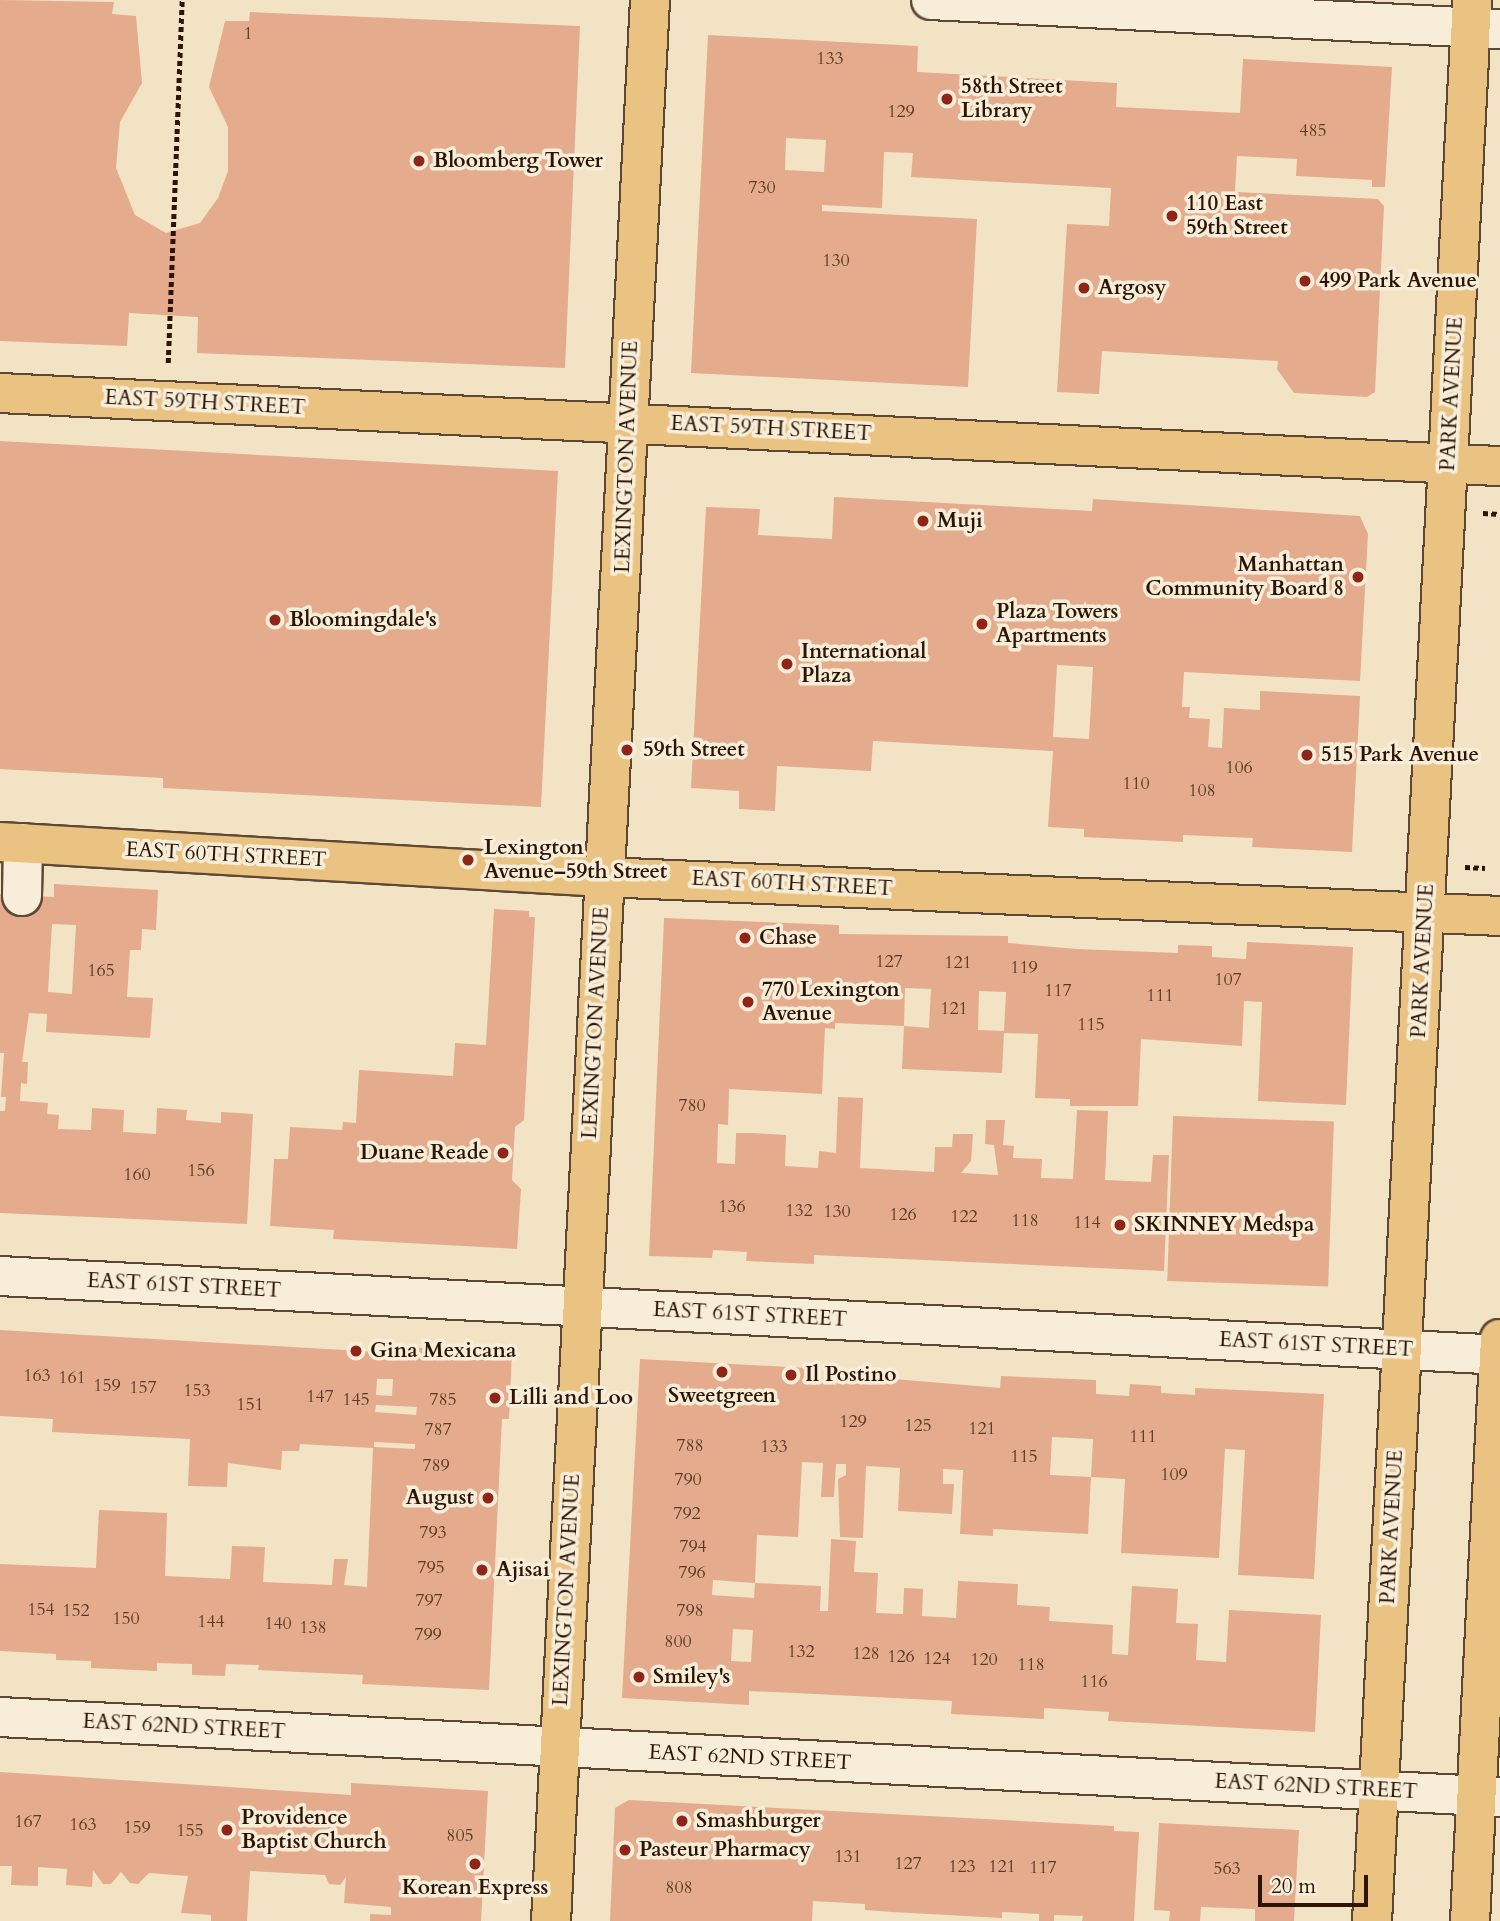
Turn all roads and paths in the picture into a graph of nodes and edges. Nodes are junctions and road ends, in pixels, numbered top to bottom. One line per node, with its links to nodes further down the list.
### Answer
1 (182, 0): 6 (path)
2 (650, 0): 7 (main road, LEXINGTON AVENUE)
3 (931, 0): 4 (street)
4 (1481, 19): 8 (main road, PARK AVENUE)
5 (0, 393): 6 (main road, EAST 59TH STREET)
6 (167, 401): 7 (main road, EAST 59TH STREET)
7 (628, 423): 8 (main road, EAST 59TH STREET); 15 (main road, LEXINGTON AVENUE)
8 (1448, 462): 9 (main road, EAST 59TH STREET); 17 (main road, PARK AVENUE)
9 (1500, 466)
10 (1475, 512): 11 (path)
11 (1500, 514)
12 (12, 842): 15 (main road, EAST 60TH STREET); 16 (street)
13 (1452, 866): 14 (path)
14 (1485, 869)
15 (604, 877): 17 (main road, EAST 60TH STREET); 20 (main road, LEXINGTON AVENUE)
16 (22, 896)
17 (1425, 911): 18 (main road, EAST 60TH STREET); 21 (main road, PARK AVENUE)
18 (1500, 916)
19 (0, 1276): 20 (street, EAST 61ST STREET)
20 (582, 1307): 21 (street, EAST 61ST STREET); 24 (main road, LEXINGTON AVENUE)
21 (1402, 1349): 22 (street, EAST 61ST STREET); 25 (main road, PARK AVENUE)
22 (1500, 1349): 26 (main road)
23 (0, 1717): 24 (street, EAST 62ND STREET)
24 (559, 1748): 25 (street, EAST 62ND STREET); 27 (main road, LEXINGTON AVENUE)
25 (1379, 1791): 26 (street, EAST 62ND STREET); 28 (main road, PARK AVENUE)
26 (1488, 1796): 29 (main road)
27 (551, 1921)
28 (1372, 1921)
29 (1469, 1921)

